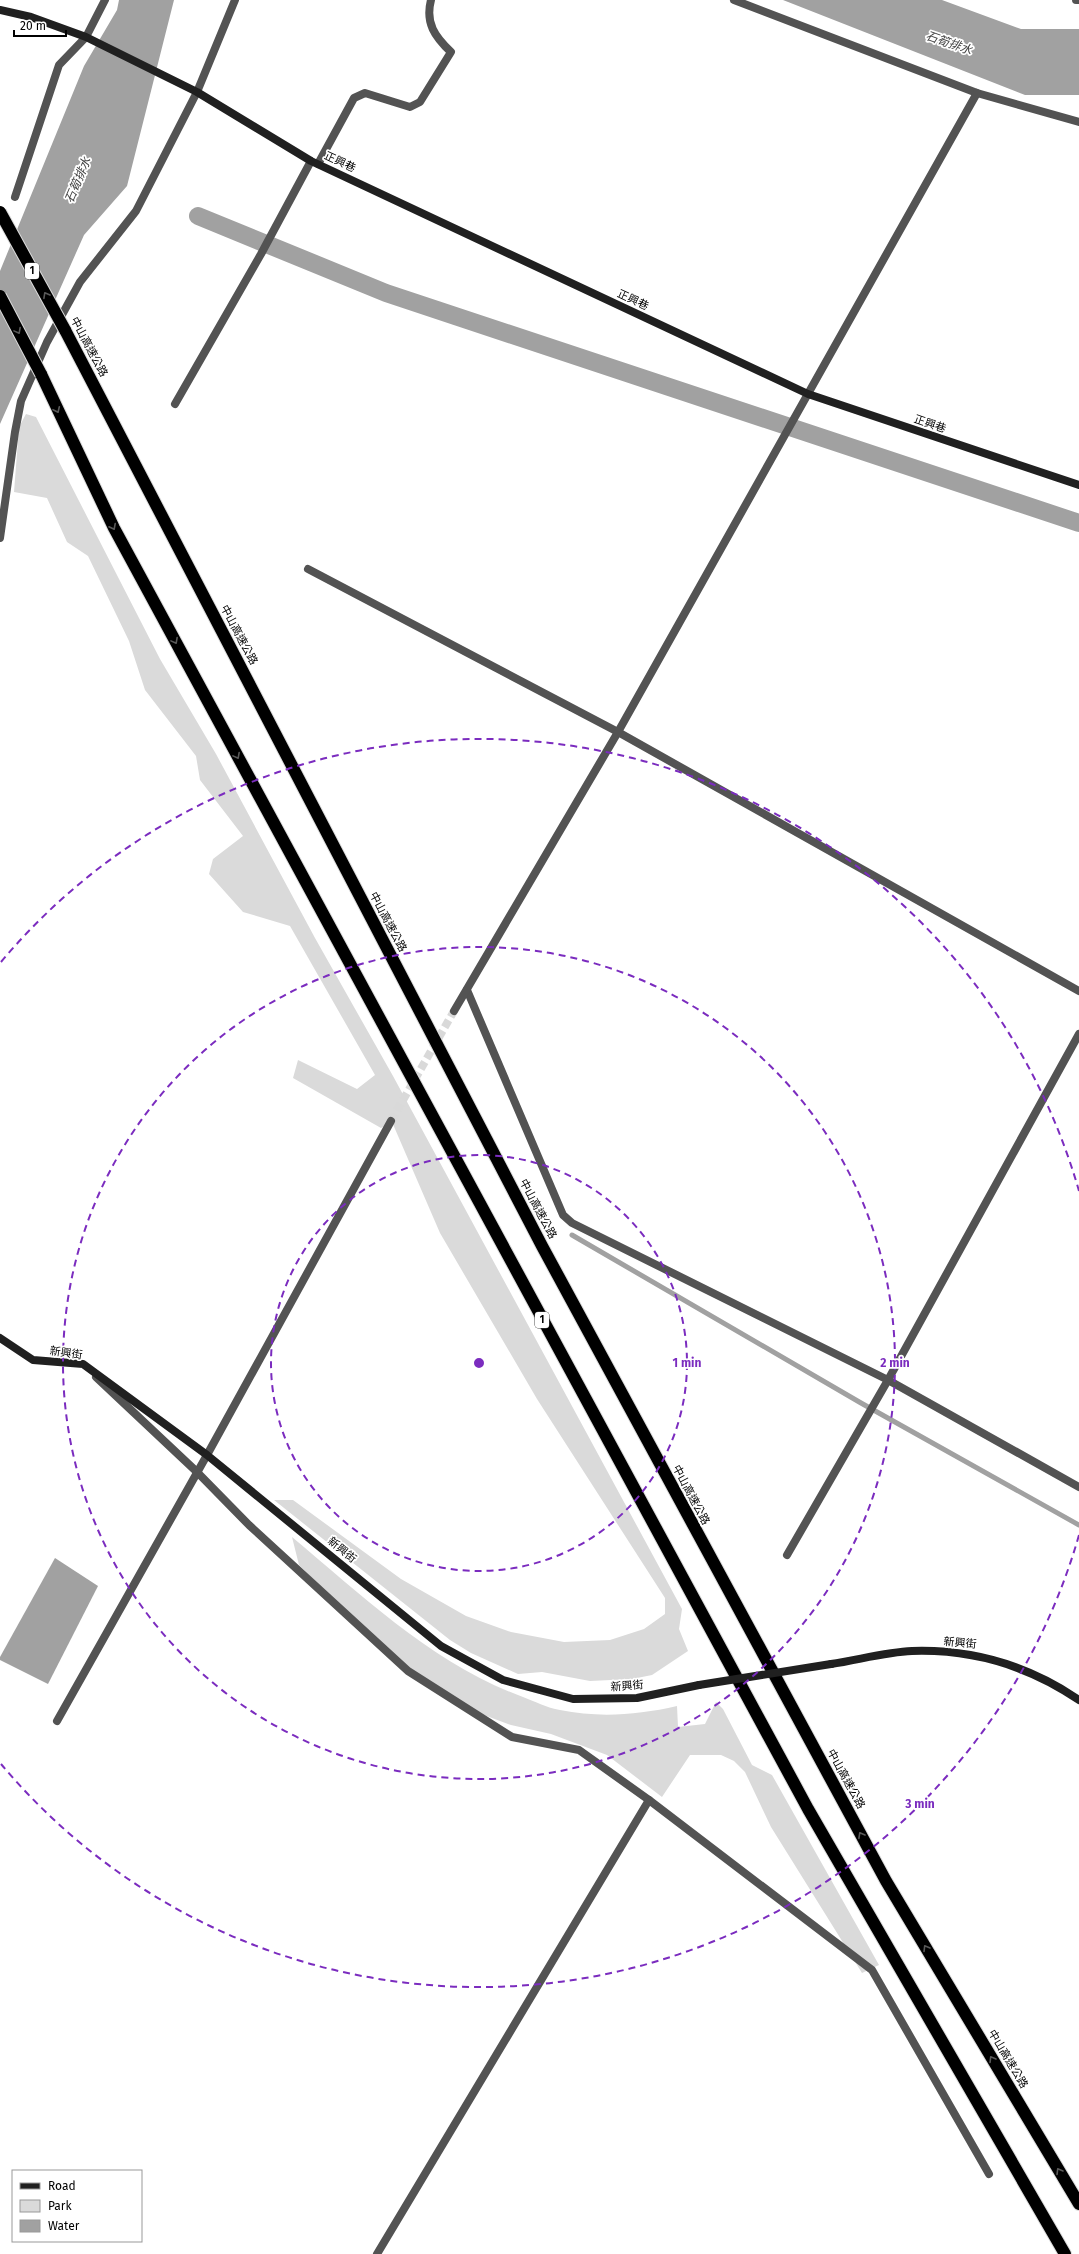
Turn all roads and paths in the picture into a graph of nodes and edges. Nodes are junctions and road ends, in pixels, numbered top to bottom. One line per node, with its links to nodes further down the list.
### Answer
1 (105, 0): 6 (street)
2 (235, 0): 7 (street)
3 (431, 0): 10 (street)
4 (734, 0): 8 (street)
5 (0, 10): 6 (street, 正興巷)
6 (86, 37): 7 (street, 正興巷); 11 (street)
7 (197, 92): 10 (street, 正興巷); 17 (street)
8 (977, 93): 9 (street); 14 (street)
9 (1079, 122)
10 (314, 163): 14 (street, 正興巷); 15 (street)
11 (15, 197)
12 (0, 212): 36 (highway, 中山高速公路 / 1, one-way to 12, bridge)
13 (0, 296): 38 (highway, 1, one-way to 38, bridge)
14 (808, 394): 16 (street, 正興巷); 19 (street)
15 (175, 404)
16 (1079, 485)
17 (0, 538)
18 (308, 570): 19 (street)
19 (618, 732): 20 (street); 21 (street)
20 (467, 990): 22 (street); 27 (street)
21 (1079, 991)
22 (454, 1011)
23 (1079, 1034): 27 (street)
24 (391, 1121): 28 (street)
25 (0, 1338): 26 (street, 新興街)
26 (83, 1364): 28 (street, 新興街); 29 (street)
27 (888, 1380): 30 (street); 31 (street)
28 (208, 1455): 29 (street); 32 (street, 新興街, bridge)
29 (197, 1472): 33 (street); 34 (street)
30 (1079, 1487)
31 (787, 1555)
32 (1079, 1700)
33 (57, 1722)
34 (649, 1800): 35 (street); 37 (street)
35 (989, 2174)
36 (1079, 2204)
37 (377, 2254)
38 (1065, 2254)

